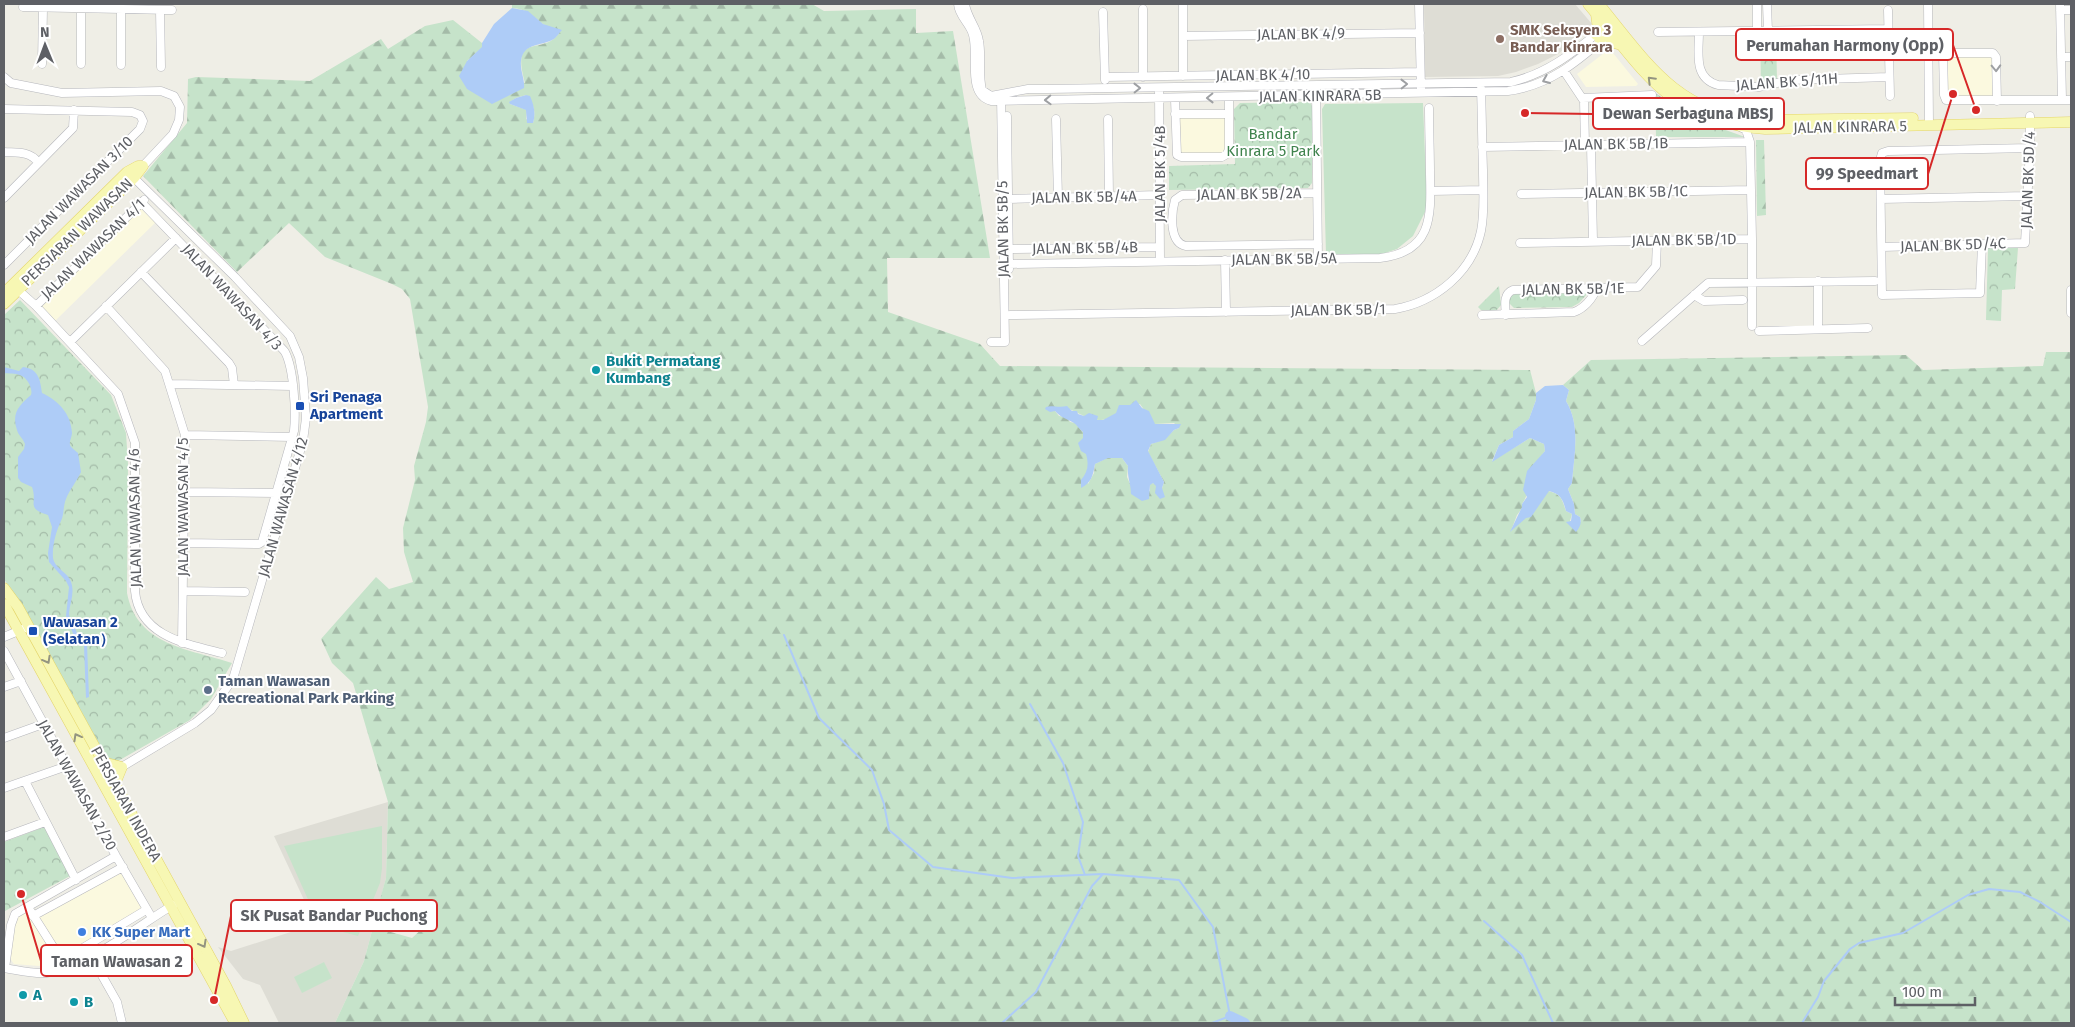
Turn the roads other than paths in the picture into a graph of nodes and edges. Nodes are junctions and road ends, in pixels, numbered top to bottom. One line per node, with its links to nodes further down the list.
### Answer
1 (958, 4): 55 (street)
2 (965, 4): 55 (street)
3 (1183, 4): 27 (street)
4 (1419, 4): 26 (street)
5 (1588, 4): 15 (main road, JALAN KINRARA 5)
6 (1757, 4): 25 (street)
7 (1767, 4): 25 (street)
8 (1928, 4): 31 (street)
9 (81, 6): 12 (street); 13 (street); 35 (street)
10 (23, 7): 12 (street)
11 (2060, 7): 19 (street); 32 (street)
12 (43, 8): 34 (street)
13 (121, 9): 16 (street); 36 (street)
14 (1143, 9): 40 (street)
15 (1597, 9): 21 (main road, JALAN KINRARA 5); 28 (main road)
16 (160, 10): 17 (street); 37 (street)
17 (172, 10)
18 (1888, 10): 22 (street)
19 (2071, 10)
20 (1103, 12): 43 (street)
21 (1612, 27): 28 (street, JALAN KINRARA 5B); 29 (main road, JALAN KINRARA 5); 74 (main road, JALAN KINRARA 5)
22 (1888, 29): 25 (street); 44 (street)
23 (1658, 32): 24 (street)
24 (1699, 32): 25 (street); 44 (street, JALAN BK 5/11H)
25 (1762, 32)
26 (1420, 33): 27 (street, JALAN BK 4/9); 39 (street)
27 (1183, 36): 41 (street)
28 (1598, 38): 29 (main road); 38 (street, JALAN KINRARA 5B); 46 (street, JALAN KINRARA 5B)
29 (1622, 46): 76 (main road, JALAN KINRARA 5, one-way to 29)
30 (1943, 52): 31 (street); 63 (street, one-way to 63); 63 (street)
31 (1928, 53): 74 (street)
32 (2061, 57): 33 (street); 61 (street)
33 (2071, 57)
34 (42, 64)
35 (80, 64)
36 (121, 65)
37 (161, 67)
38 (1564, 71): 50 (street, JALAN KINRARA 5B, one-way to 50); 57 (street)
39 (1420, 72): 41 (street, JALAN BK 4/10); 45 (street)
40 (1143, 76): 41 (street, JALAN BK 4/10); 43 (street, JALAN BK 4/10)
41 (1183, 76)
42 (4, 77): 84 (street)
43 (1104, 77): 49 (street)
44 (1889, 77): 54 (street)
45 (1421, 84): 46 (street, JALAN KINRARA 5B); 47 (street, JALAN KINRARA 5B, one-way to 45); 51 (street)
46 (1481, 84): 50 (street, JALAN BK 5B/1)
47 (1316, 85): 48 (street, JALAN KINRARA 5B); 52 (street)
48 (1159, 88): 49 (street, JALAN KINRARA 5B, one-way to 48); 59 (street, JALAN BK 5/4B)
49 (1105, 89): 55 (street, JALAN KINRARA 5B); 58 (street)
50 (1481, 93): 51 (street, JALAN KINRARA 5B); 80 (street, JALAN BK 5B/1)
51 (1421, 94): 52 (street, JALAN KINRARA 5B)
52 (1316, 96): 56 (street, JALAN KINRARA 5B); 90 (street)
53 (1652, 96): 57 (street)
54 (1890, 96)
55 (1001, 98): 58 (street, JALAN KINRARA 5B, one-way to 55); 140 (street, JALAN BK 5B/5)
56 (1229, 98): 60 (street, JALAN KINRARA 5B, one-way to 60); 68 (street)
57 (1583, 98): 79 (street)
58 (1105, 99): 59 (street, JALAN KINRARA 5B)
59 (1159, 99): 60 (street, JALAN KINRARA 5B); 93 (street, JALAN BK 5/4B)
60 (1175, 99): 67 (street)
61 (2062, 100): 62 (street); 63 (street)
62 (2071, 100)
63 (1997, 101)
64 (4, 108): 66 (street)
65 (1429, 108): 88 (street, JALAN BK 5B/5A)
66 (74, 110): 83 (street); 116 (street, JALAN WAWASAN 3/10)
67 (1175, 114): 68 (street); 68 (street)
68 (1229, 114)
69 (2071, 115): 73 (main road, JALAN KINRARA 5)
70 (1007, 116): 98 (street, JALAN BK 5B/5)
71 (1056, 119): 97 (street)
72 (1108, 119): 95 (street)
73 (2030, 119): 74 (main road, JALAN KINRARA 5); 75 (main road, JALAN KINRARA 5); 81 (street, JALAN BK 5D/4)
74 (1929, 121): 77 (main road, JALAN KINRARA 5)
75 (2071, 122)
76 (1740, 127): 77 (main road, JALAN KINRARA 5); 78 (street)
77 (1765, 128): 78 (street)
78 (1750, 142): 79 (street, JALAN BK 5B/1B); 87 (street, JALAN BK 5B/1D)
79 (1588, 145): 80 (street, JALAN BK 5B/1B); 91 (street)
80 (1482, 147): 86 (street, JALAN BK 5B/1)
81 (2030, 148): 94 (street, JALAN BK 5D/4); 99 (street)
82 (4, 152): 83 (street)
83 (38, 162): 96 (street)
84 (143, 166): 85 (main road, PERSIARAN WAWASAN)
85 (131, 175): 89 (street, JALAN WAWASAN 4/12); 121 (main road, PERSIARAN WAWASAN)
86 (1483, 190): 88 (street); 130 (street, JALAN BK 5B/1)
87 (1751, 190): 91 (street, JALAN BK 5B/1C); 102 (street, JALAN BK 5B/1D)
88 (1430, 191): 112 (street, JALAN BK 5B/5A)
89 (150, 193): 100 (street, JALAN WAWASAN 4/1); 164 (street, JALAN WAWASAN 4/12)
90 (1316, 193): 107 (street); 107 (street, JALAN BK 5B/2A)
91 (1592, 193): 92 (street, JALAN BK 5B/1C); 104 (street)
92 (1521, 194)
93 (1159, 195): 95 (street, JALAN BK 5B/4A); 109 (street, JALAN BK 5/4B)
94 (2027, 196): 99 (street); 106 (street, JALAN BK 5D/4)
95 (1109, 197): 97 (street, JALAN BK 5B/4A)
96 (4, 198)
97 (1058, 198): 98 (street, JALAN BK 5B/4A)
98 (1008, 199): 111 (street, JALAN BK 5B/5)
99 (1881, 199): 110 (street)
100 (142, 202): 101 (street, JALAN WAWASAN 4/3); 128 (street, JALAN WAWASAN 4/1)
101 (176, 238): 117 (street); 143 (street, JALAN WAWASAN 4/3)
102 (1752, 239): 103 (street, JALAN BK 5B/1D); 120 (street)
103 (1657, 240): 104 (street, JALAN BK 5B/1D); 122 (street, JALAN BK 5B/1E)
104 (1593, 241): 105 (street, JALAN BK 5B/1D)
105 (1520, 243)
106 (2025, 243): 108 (street, JALAN BK 5D/4C)
107 (1318, 244): 112 (street)
108 (1982, 244): 110 (street, JALAN BK 5D/4C); 110 (street)
109 (1160, 247): 111 (street, JALAN BK 5B/4B); 114 (street, JALAN BK 5/4B)
110 (1882, 247)
111 (1009, 249): 115 (street, JALAN BK 5B/5)
112 (1318, 259): 113 (street, JALAN BK 5B/5A)
113 (1224, 260): 114 (street, JALAN BK 5B/5A); 130 (street)
114 (1160, 261): 115 (street, JALAN BK 5B/5A)
115 (1009, 264): 132 (street, JALAN BK 5B/5)
116 (4, 265)
117 (141, 272): 129 (street); 142 (street)
118 (1875, 280): 119 (street)
119 (1818, 281): 120 (street); 136 (street)
120 (1753, 282): 125 (street); 136 (street)
121 (15, 287): 124 (main road, PERSIARAN WAWASAN); 127 (main road, PERSIARAN WAWASAN); 128 (street, JALAN WAWASAN 4/6)
122 (1596, 290): 134 (street); 134 (street, JALAN BK 5B/1E)
123 (2071, 290): 131 (street)
124 (4, 293)
125 (1694, 294): 126 (street); 138 (street)
126 (1742, 300)
127 (4, 304)
128 (36, 306): 139 (street, JALAN WAWASAN 4/6)
129 (106, 306): 139 (street); 141 (street, JALAN WAWASAN 4/5)
130 (1226, 312): 132 (street, JALAN BK 5B/1)
131 (2071, 313)
132 (1010, 315): 137 (street, JALAN BK 5B/5)
133 (1482, 315): 134 (street)
134 (1506, 315)
135 (1868, 328): 136 (street)
136 (1818, 329)
137 (1011, 341)
138 (1642, 341)
139 (70, 342): 155 (street, JALAN WAWASAN 4/6)
140 (991, 342)
141 (171, 384): 142 (street); 144 (street, JALAN WAWASAN 4/5)
142 (234, 385): 143 (street)
143 (292, 386): 145 (street, JALAN WAWASAN 4/3)
144 (185, 435): 145 (street); 146 (street, JALAN WAWASAN 4/5)
145 (292, 437): 147 (street, JALAN WAWASAN 4/3)
146 (184, 492): 147 (street); 148 (street, JALAN WAWASAN 4/5)
147 (277, 494): 148 (street, JALAN WAWASAN 4/3)
148 (183, 543): 150 (street, JALAN WAWASAN 4/5)
149 (4, 588): 153 (main road, PERSIARAN INDERA)
150 (183, 591): 151 (street); 155 (street, JALAN WAWASAN 4/5)
151 (245, 592)
152 (4, 604): 153 (main road, PERSIARAN INDERA)
153 (24, 628): 154 (street); 162 (main road, PERSIARAN INDERA, one-way to 162); 165 (main road, PERSIARAN INDERA, one-way to 153)
154 (4, 637)
155 (182, 643): 157 (street, JALAN WAWASAN 4/6)
156 (4, 651): 158 (street, JALAN WAWASAN 2/20)
157 (222, 653)
158 (21, 681): 159 (street); 160 (street, JALAN WAWASAN 2/20)
159 (4, 687)
160 (43, 724): 161 (street); 163 (street, JALAN WAWASAN 2/20)
161 (4, 738)
162 (103, 762): 164 (main road); 165 (main road, PERSIARAN INDERA)
163 (67, 766): 166 (street); 170 (street, JALAN WAWASAN 2/20)
164 (122, 767): 165 (main road)
165 (108, 779): 173 (main road, PERSIARAN INDERA); 173 (main road, PERSIARAN INDERA)
166 (24, 781): 167 (street); 168 (street)
167 (4, 788)
168 (45, 822): 169 (street); 172 (street)
169 (4, 838)
170 (116, 856): 171 (street, JALAN WAWASAN 2/20); 172 (street)
171 (123, 867): 175 (street, JALAN WAWASAN 2/20); 176 (street)
172 (76, 880): 174 (street)
173 (175, 904): 177 (street); 181 (main road, PERSIARAN INDERA); 182 (main road, PERSIARAN INDERA, one-way to 182)
174 (28, 907): 176 (street); 179 (street)
175 (146, 910): 176 (street); 177 (street, JALAN WAWASAN 2/20)
176 (33, 916)
177 (152, 918): 178 (street)
178 (91, 956): 179 (street); 180 (street)
179 (4, 968)
180 (122, 1023)
181 (236, 1023)
182 (244, 1023)

